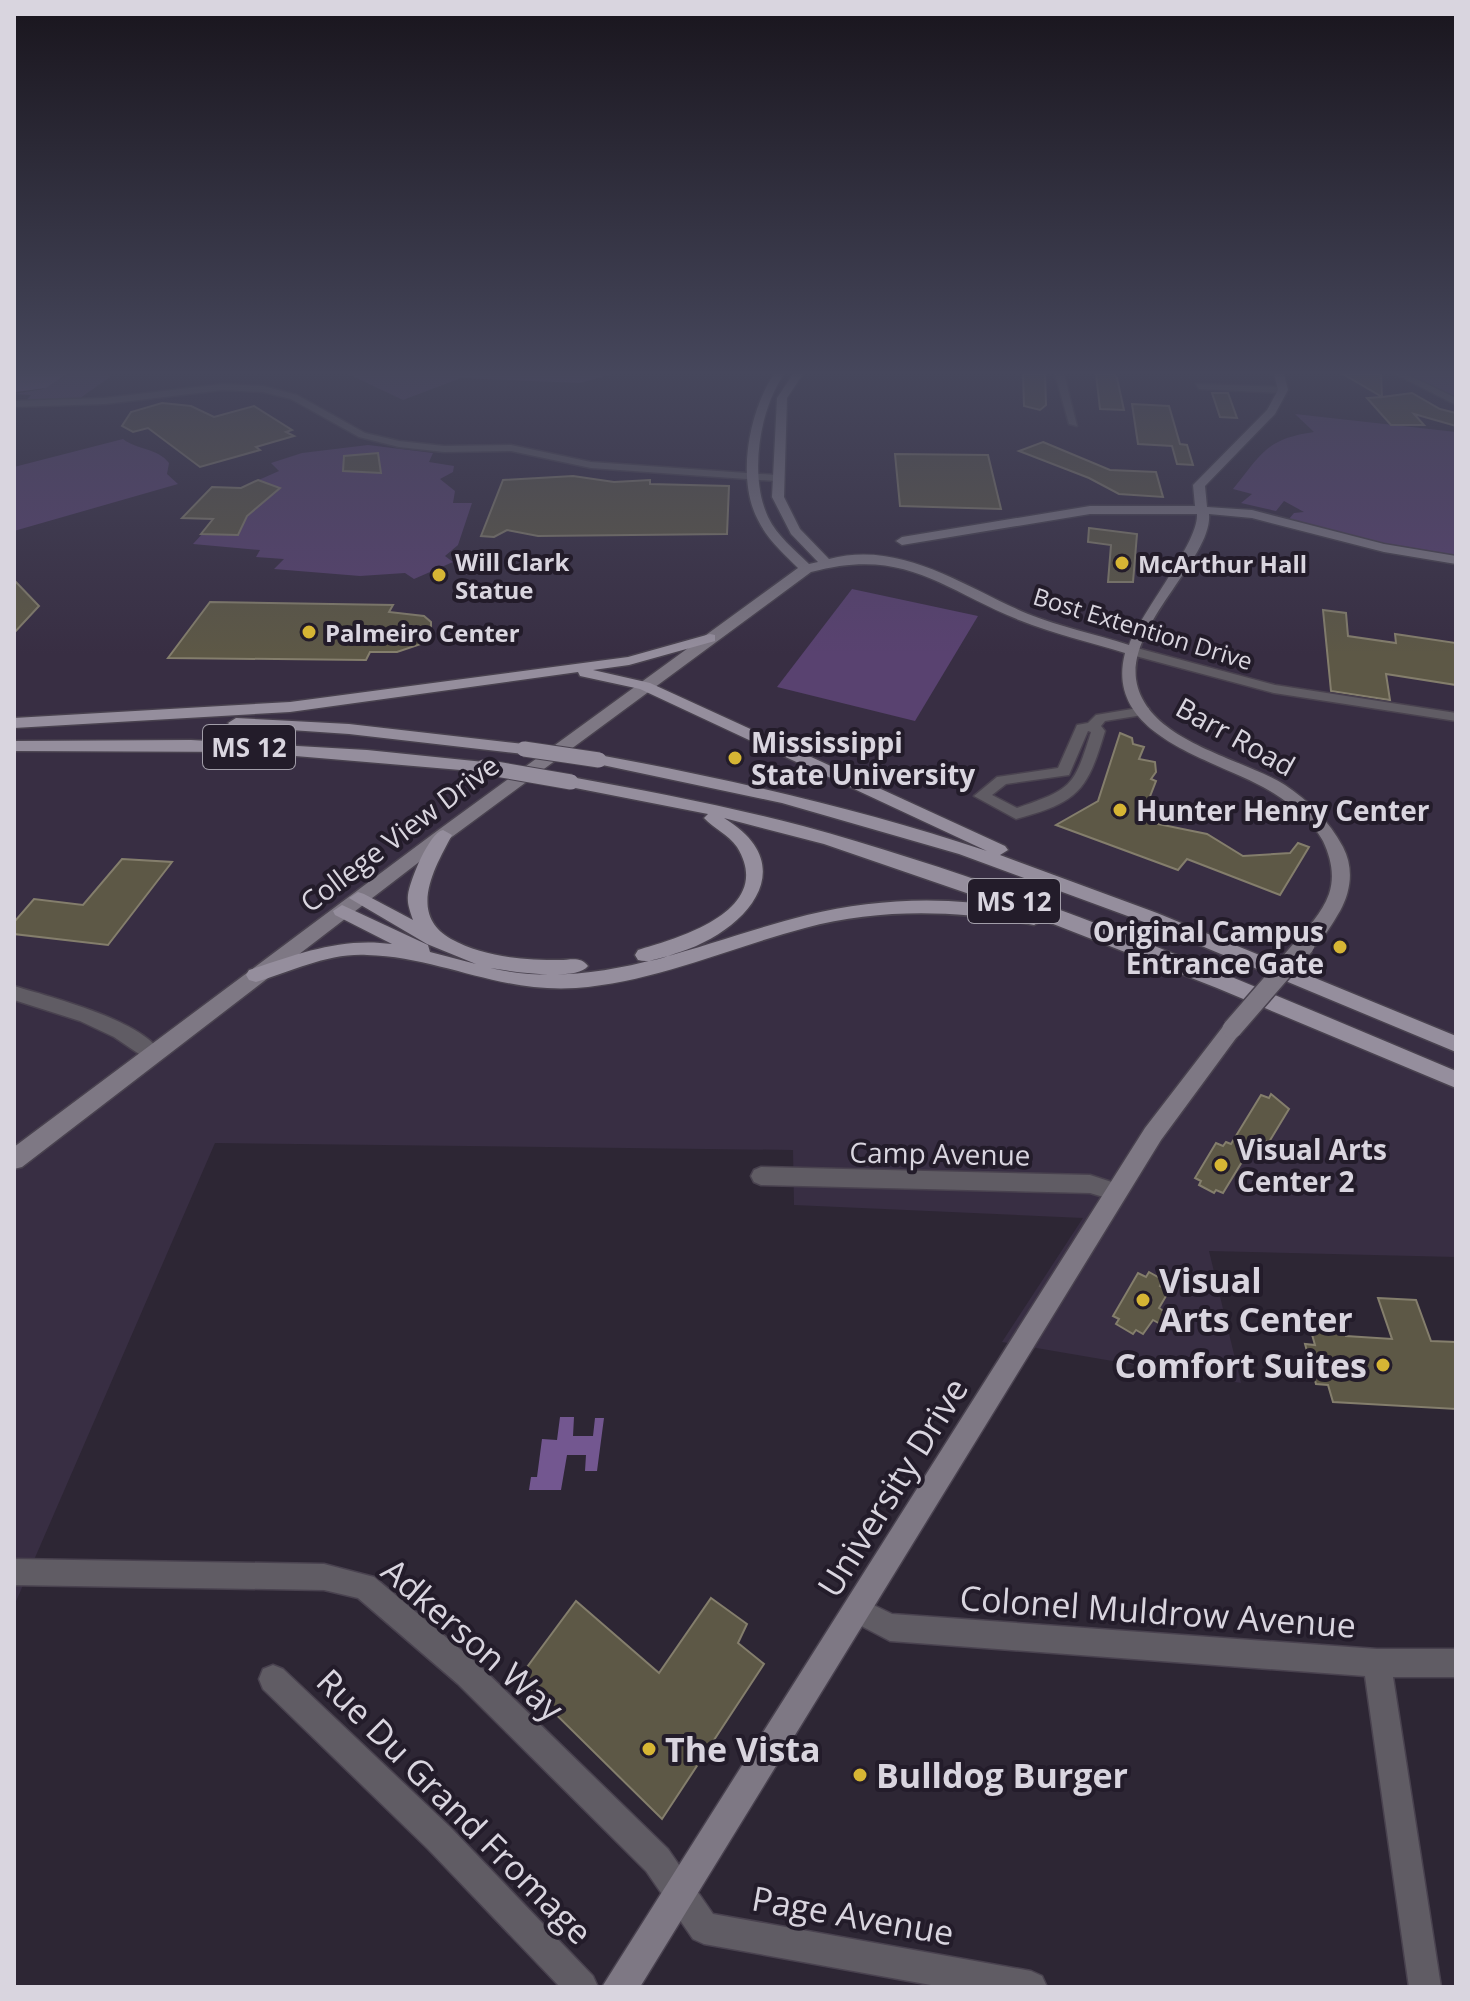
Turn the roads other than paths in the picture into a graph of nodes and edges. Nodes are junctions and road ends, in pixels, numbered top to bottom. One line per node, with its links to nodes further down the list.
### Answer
1 (628, 467): 5 (street)
2 (756, 467): 5 (street)
3 (777, 467): 6 (street)
4 (1214, 467): 7 (street)
5 (755, 477): 6 (street); 11 (street)
6 (776, 478): 10 (street)
7 (1202, 510): 8 (street); 9 (street); 13 (street)
8 (902, 541)
9 (1456, 560)
10 (825, 562): 11 (street, College View Drive); 13 (street, Bost Extention Drive)
11 (806, 569): 12 (street, College View Drive)
12 (710, 638): 14 (main road); 15 (street, College View Drive)
13 (1133, 651): 16 (street, Barr Road); 17 (street, Bost Extention Drive)
14 (554, 672): 15 (main road); 18 (main road)
15 (645, 686): 25 (street, College View Drive); 28 (main road)
16 (1144, 711): 20 (street); 35 (street, Barr Road, bridge)
17 (1456, 717)
18 (96, 721): 19 (main road, MS 12); 28 (main road, MS 12, bridge)
19 (14, 723)
20 (1093, 726): 22 (street); 23 (street)
21 (14, 746): 24 (main road, MS 12, bridge)
22 (1064, 772): 23 (street); 23 (street)
23 (1084, 777)
24 (672, 801): 29 (main road); 30 (main road, MS 12)
25 (443, 835): 26 (street, College View Drive); 29 (main road)
26 (358, 898): 27 (street, College View Drive); 29 (main road)
27 (342, 911): 31 (main road); 32 (street, College View Drive)
28 (1130, 911): 34 (main road, MS 12)
29 (437, 941)
30 (1162, 958): 31 (main road); 39 (main road, MS 12)
31 (451, 964): 32 (main road)
32 (256, 975): 38 (street, College View Drive)
33 (14, 993): 38 (street)
34 (1406, 1024): 36 (main road); 37 (main road, MS 12)
35 (1232, 1029): 42 (street, University Drive)
36 (1456, 1033)
37 (1456, 1044)
38 (152, 1053): 40 (street, College View Drive)
39 (1456, 1080)
40 (14, 1160)
41 (761, 1176): 42 (street, Camp Avenue)
42 (1117, 1192): 44 (street, University Drive)
43 (14, 1572): 48 (street, Adkerson Way)
44 (859, 1611): 45 (street, Colonel Muldrow Avenue); 48 (street, University Drive)
45 (1377, 1663): 46 (street, Colonel Muldrow Avenue); 52 (street)
46 (1456, 1663)
47 (273, 1679): 49 (street, Rue Du Grand Fromage)
48 (680, 1892): 50 (street, University Drive); 51 (street, Page Avenue)
49 (582, 1987)
50 (620, 1987)
51 (1031, 1987)
52 (1425, 1987)

